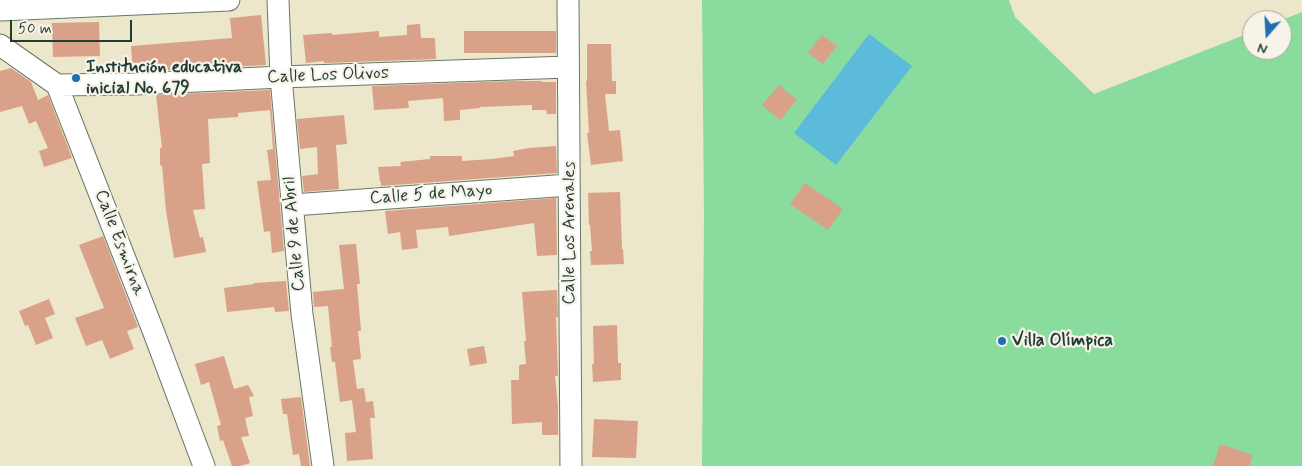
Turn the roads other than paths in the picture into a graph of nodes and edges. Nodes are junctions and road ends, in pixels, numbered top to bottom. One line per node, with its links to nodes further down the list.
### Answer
1 (229, 0): 4 (street)
2 (278, 0): 7 (street, Calle 9 de Abril)
3 (568, 0): 6 (street, Calle Los Arenales)
4 (0, 10)
5 (0, 45): 8 (street)
6 (568, 66): 7 (street, Calle Los Olivos); 9 (street, Calle Los Arenales)
7 (281, 77): 8 (street, Calle Los Olivos); 10 (street, Calle 9 de Abril)
8 (57, 85): 11 (street, Calle Esmirna)
9 (569, 185): 10 (street, Calle 5 de Mayo); 13 (street, Calle Los Arenales)
10 (293, 205): 12 (street, Calle 9 de Abril)
11 (204, 466)
12 (323, 466)
13 (571, 466)

